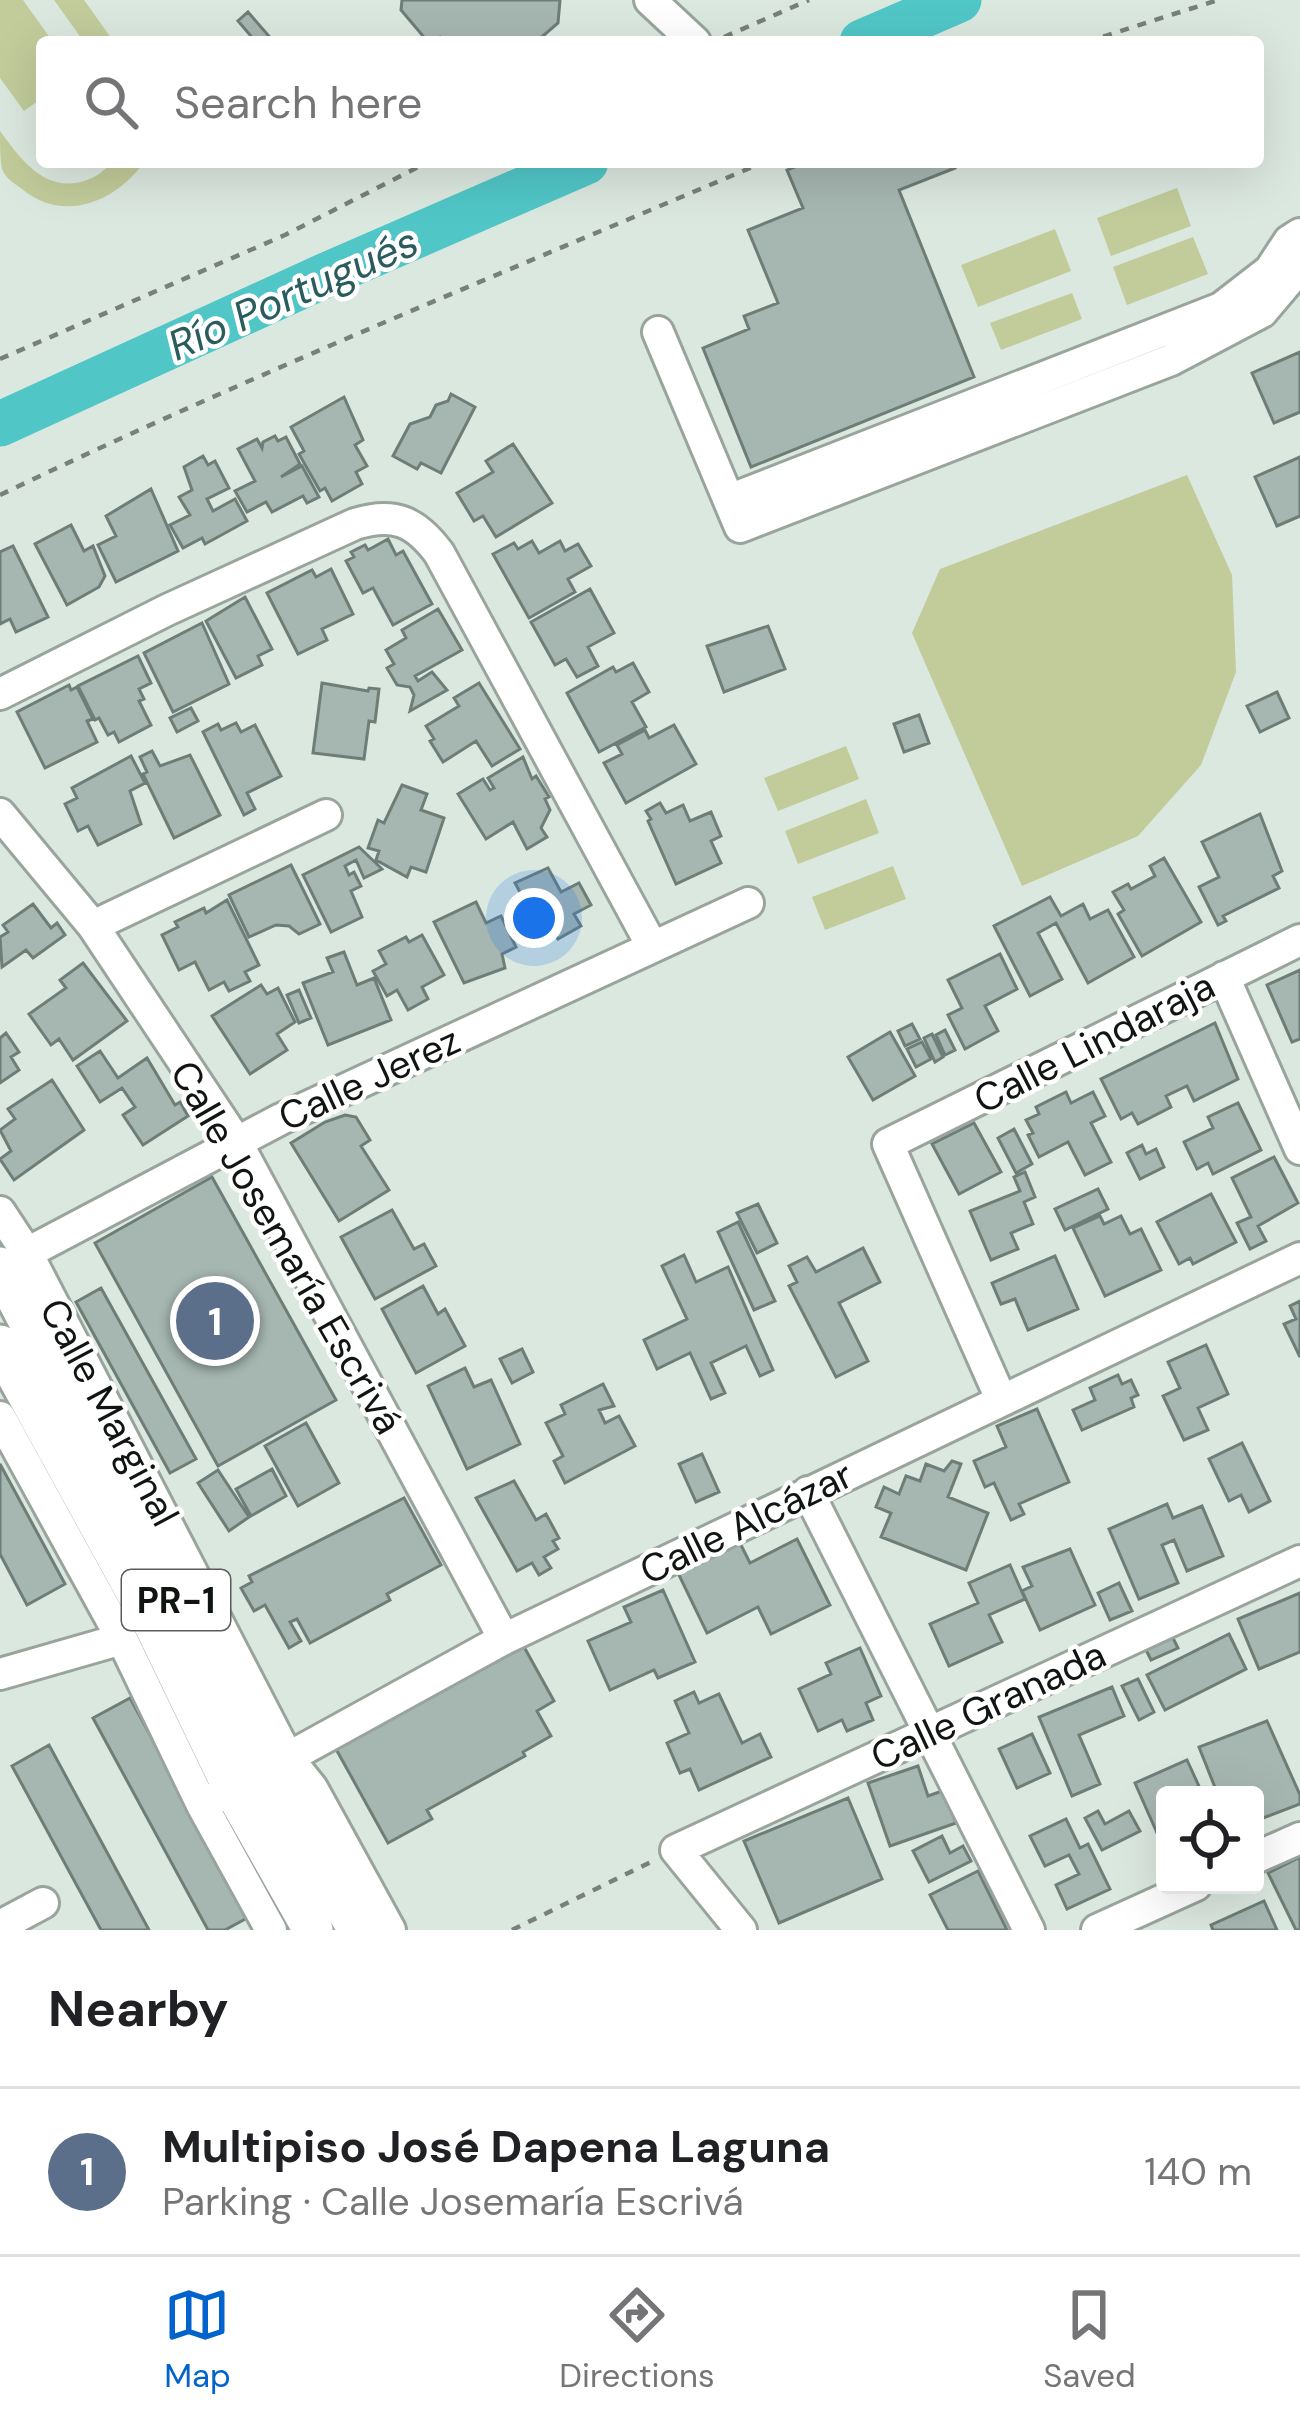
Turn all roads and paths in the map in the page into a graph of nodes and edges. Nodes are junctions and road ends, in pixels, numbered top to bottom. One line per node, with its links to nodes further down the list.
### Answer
1 (650, 0): 4 (street)
2 (809, 0): 5 (path)
3 (1219, 0): 6 (path)
4 (688, 36)
5 (727, 36)
6 (1105, 36)
7 (416, 168): 12 (path)
8 (750, 168): 13 (path)
9 (1300, 234): 14 (street)
10 (1300, 267): 14 (street)
11 (658, 332): 14 (street)
12 (0, 359)
13 (0, 495)
14 (734, 513)
15 (0, 694): 21 (street)
16 (0, 814): 19 (street, Calle Josemaría Escrivá)
17 (326, 815): 19 (street)
18 (748, 903): 21 (street, Calle Jerez)
19 (93, 926): 23 (street, Calle Josemaría Escrivá)
20 (1300, 940): 22 (street, Calle Lindaraja)
21 (652, 946): 23 (street, Calle Jerez)
22 (1224, 976): 24 (street); 29 (street, Calle Lindaraja)
23 (236, 1141): 27 (street, Calle Jerez); 34 (street, Calle Josemaría Escrivá)
24 (1300, 1149)
25 (0, 1212): 27 (street, Calle Marginal)
26 (1300, 1258): 29 (street, Calle Alcázar)
27 (13, 1260): 37 (main road, PR-1)
28 (0, 1345): 37 (main road, PR-1)
29 (1001, 1399): 31 (street, Calle Alcázar)
30 (0, 1417): 33 (street)
31 (808, 1492): 34 (street, Calle Alcázar); 36 (street)
32 (1300, 1561): 36 (street, Calle Granada)
33 (122, 1639): 35 (street); 37 (street)
34 (504, 1639): 37 (street, Calle Alcázar)
35 (0, 1674)
36 (930, 1731): 39 (street, Calle Granada); 50 (street)
37 (247, 1781): 44 (street); 45 (main road, PR-1); 46 (main road, PR-1); 47 (street)
38 (1300, 1838): 40 (street)
39 (676, 1850): 48 (path); 49 (street)
40 (1264, 1854)
41 (1176, 1894): 51 (street)
42 (43, 1903): 43 (street)
43 (0, 1926)
44 (271, 1930)
45 (313, 1930)
46 (358, 1930)
47 (390, 1930)
48 (512, 1930)
49 (741, 1930)
50 (1029, 1930)
51 (1097, 1930)

